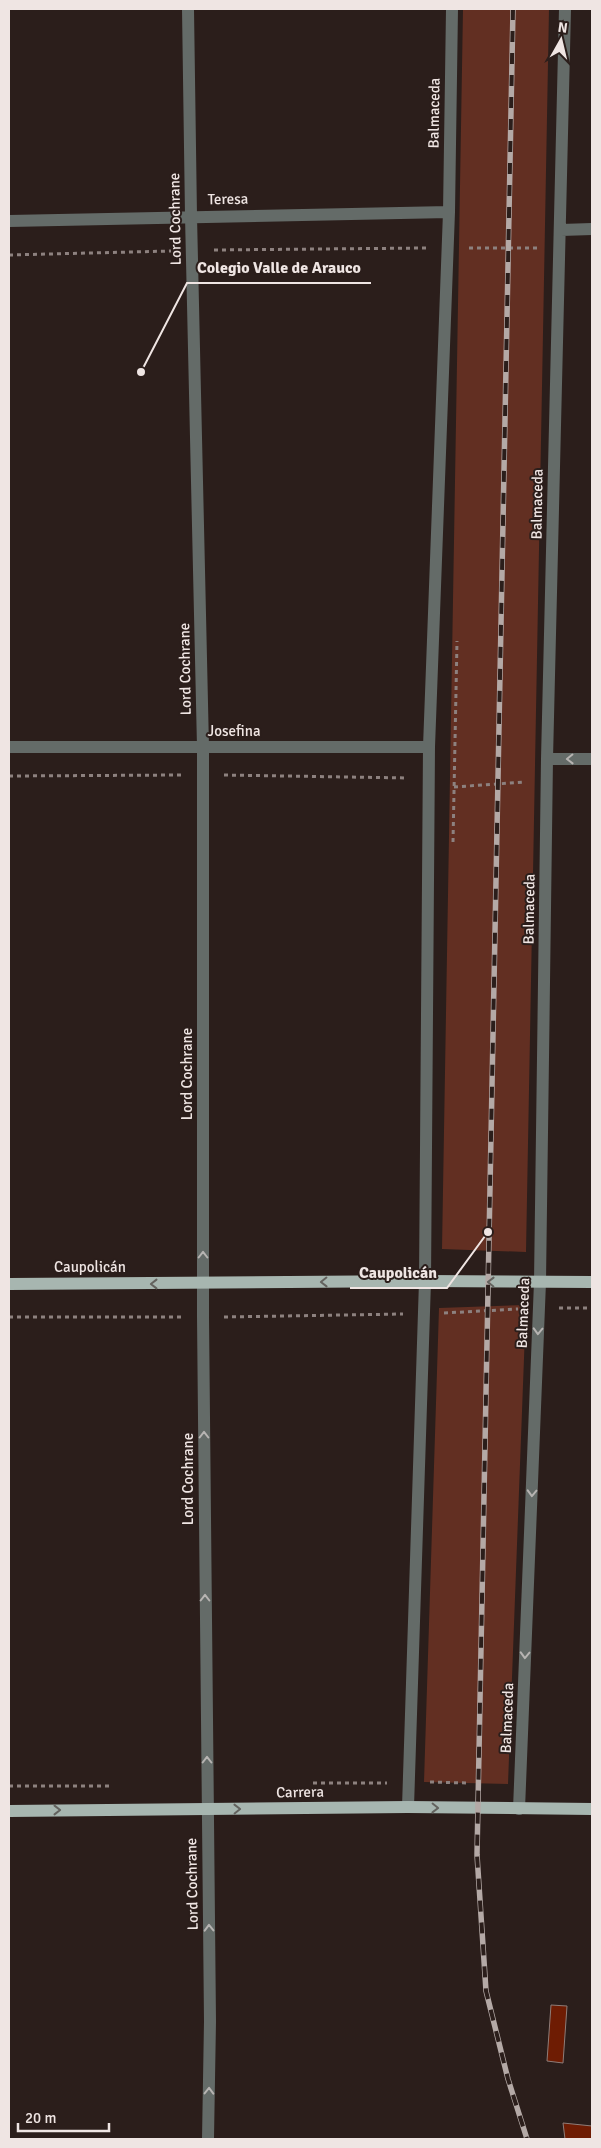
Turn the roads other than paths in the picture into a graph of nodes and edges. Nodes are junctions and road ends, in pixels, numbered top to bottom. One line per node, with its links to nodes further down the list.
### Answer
1 (188, 9): 5 (street, Lord Cochrane)
2 (452, 9): 4 (street, Balmaceda)
3 (565, 9): 8 (street, Balmaceda)
4 (449, 212): 5 (street, Teresa); 11 (street, Balmaceda)
5 (191, 216): 6 (street, Teresa); 10 (street, Lord Cochrane)
6 (9, 221)
7 (592, 229): 8 (street)
8 (561, 230): 12 (street, Balmaceda)
9 (9, 747): 10 (street, Josefina)
10 (202, 747): 11 (street, Josefina); 18 (street, Lord Cochrane, one-way to 10)
11 (429, 747): 14 (street, Balmaceda)
12 (547, 759): 13 (street, one-way to 12); 15 (street, Balmaceda)
13 (592, 759)
14 (425, 1281): 15 (main road, Caupolicán, one-way to 14); 18 (main road, Caupolicán, one-way to 18); 19 (street, Balmaceda)
15 (540, 1282): 16 (main road, Caupolicán); 21 (street, Balmaceda, one-way to 21)
16 (592, 1282)
17 (9, 1284): 18 (main road, Caupolicán, one-way to 17)
18 (203, 1284): 20 (street, Lord Cochrane, one-way to 18)
19 (408, 1807): 20 (main road, Carrera, one-way to 19); 21 (main road, Carrera, one-way to 21)
20 (207, 1809): 23 (main road, Carrera, one-way to 20); 24 (street, Lord Cochrane, one-way to 20)
21 (519, 1809): 22 (main road, Carrera)
22 (592, 1809)
23 (9, 1811)
24 (208, 2139)

